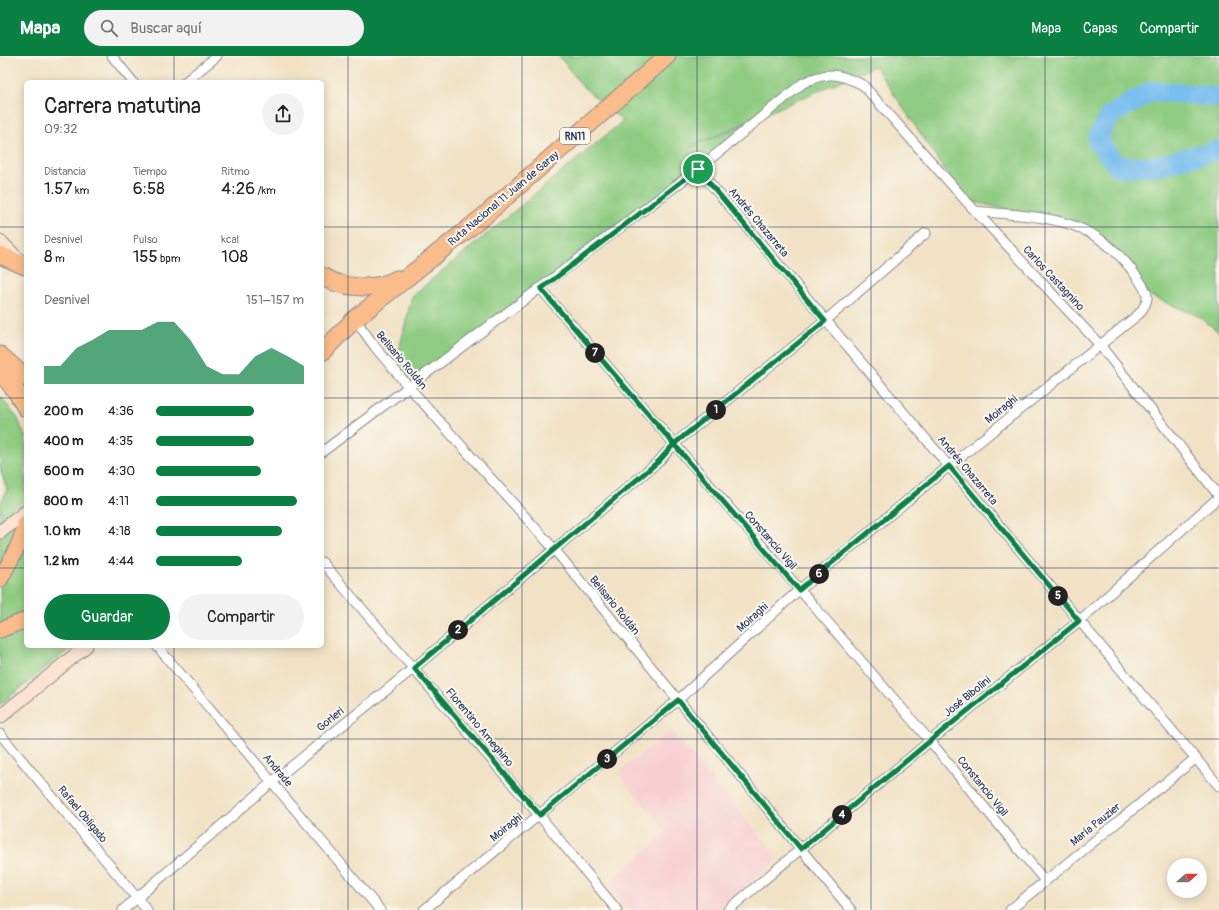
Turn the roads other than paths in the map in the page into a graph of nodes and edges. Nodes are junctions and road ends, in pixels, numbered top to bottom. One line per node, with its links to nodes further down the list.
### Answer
1 (112, 56): 4 (street)
2 (217, 56): 5 (street)
3 (667, 56): 11 (highway, Ruta Nacional 11 Juan de Garay / RN11)
4 (131, 80)
5 (187, 80)
6 (698, 169): 7 (street, Carlos Castagnino); 15 (street); 18 (street, Andrés Chazarreta)
7 (975, 211): 20 (street, Carlos Castagnino); 20 (street, Moiraghi)
8 (926, 233): 18 (street, Gorleri)
9 (0, 241): 12 (main road)
10 (0, 255): 13 (highway)
11 (425, 262): 14 (highway); 16 (highway, Ruta Nacional 11 Juan de Garay / RN11)
12 (24, 266)
13 (24, 267)
14 (324, 277)
15 (541, 289): 25 (street); 27 (street, Constancio Vigil)
16 (372, 305): 17 (highway, Ruta Nacional 11 Juan de Garay / RN11); 19 (highway, Ruta Nacional 11 Juan de Garay / RN11)
17 (355, 319): 21 (highway, Ruta Nacional 11 Juan de Garay / RN11); 25 (street, Belisario Roldán)
18 (825, 321): 27 (street, Gorleri); 29 (street, Andrés Chazarreta)
19 (324, 336)
20 (1100, 345): 29 (street, Moiraghi); 30 (street, Carlos Castagnino)
21 (324, 350)
22 (0, 354): 24 (highway)
23 (0, 371): 26 (highway)
24 (24, 376)
25 (408, 386): 28 (street); 34 (street, Belisario Roldán)
26 (24, 405)
27 (674, 444): 34 (street, Gorleri); 37 (street, Constancio Vigil)
28 (324, 450)
29 (949, 466): 37 (street, Moiraghi); 39 (street, Andrés Chazarreta)
30 (1219, 496): 39 (street, José Bibolini)
31 (24, 514): 33 (main road)
32 (24, 530): 36 (main road)
33 (0, 532)
34 (554, 549): 43 (street, Gorleri); 44 (street, Belisario Roldán)
35 (324, 564): 43 (street, Florentino Ameghino)
36 (0, 580)
37 (799, 590): 44 (street, Moiraghi); 47 (street, Constancio Vigil)
38 (24, 621): 40 (main road)
39 (1079, 621): 47 (street, José Bibolini); 48 (street, Andrés Chazarreta)
40 (0, 630)
41 (84, 648): 45 (main road)
42 (159, 648): 49 (street, Andrade)
43 (414, 668): 49 (street, Gorleri); 51 (street, Florentino Ameghino)
44 (678, 700): 51 (street, Moiraghi); 52 (street, Belisario Roldán)
45 (0, 717)
46 (0, 734): 54 (street, Rafael Obligado)
47 (930, 741): 52 (street, José Bibolini); 53 (street, Constancio Vigil)
48 (1196, 758): 50 (street, Andrés Chazarreta); 53 (street, María Pauzier)
49 (272, 782): 54 (street, Gorleri); 57 (street, Andrade)
50 (1219, 786)
51 (540, 815): 58 (street, Moiraghi); 59 (street, Florentino Ameghino)
52 (801, 849): 60 (street, José Bibolini); 61 (street, Belisario Roldán)
53 (1045, 881): 62 (street, María Pauzier)
54 (137, 898): 55 (street, Gorleri); 56 (street, Rafael Obligado)
55 (123, 910)
56 (147, 910)
57 (380, 910)
58 (424, 910)
59 (617, 910)
60 (728, 910)
61 (851, 910)
62 (1010, 910)

